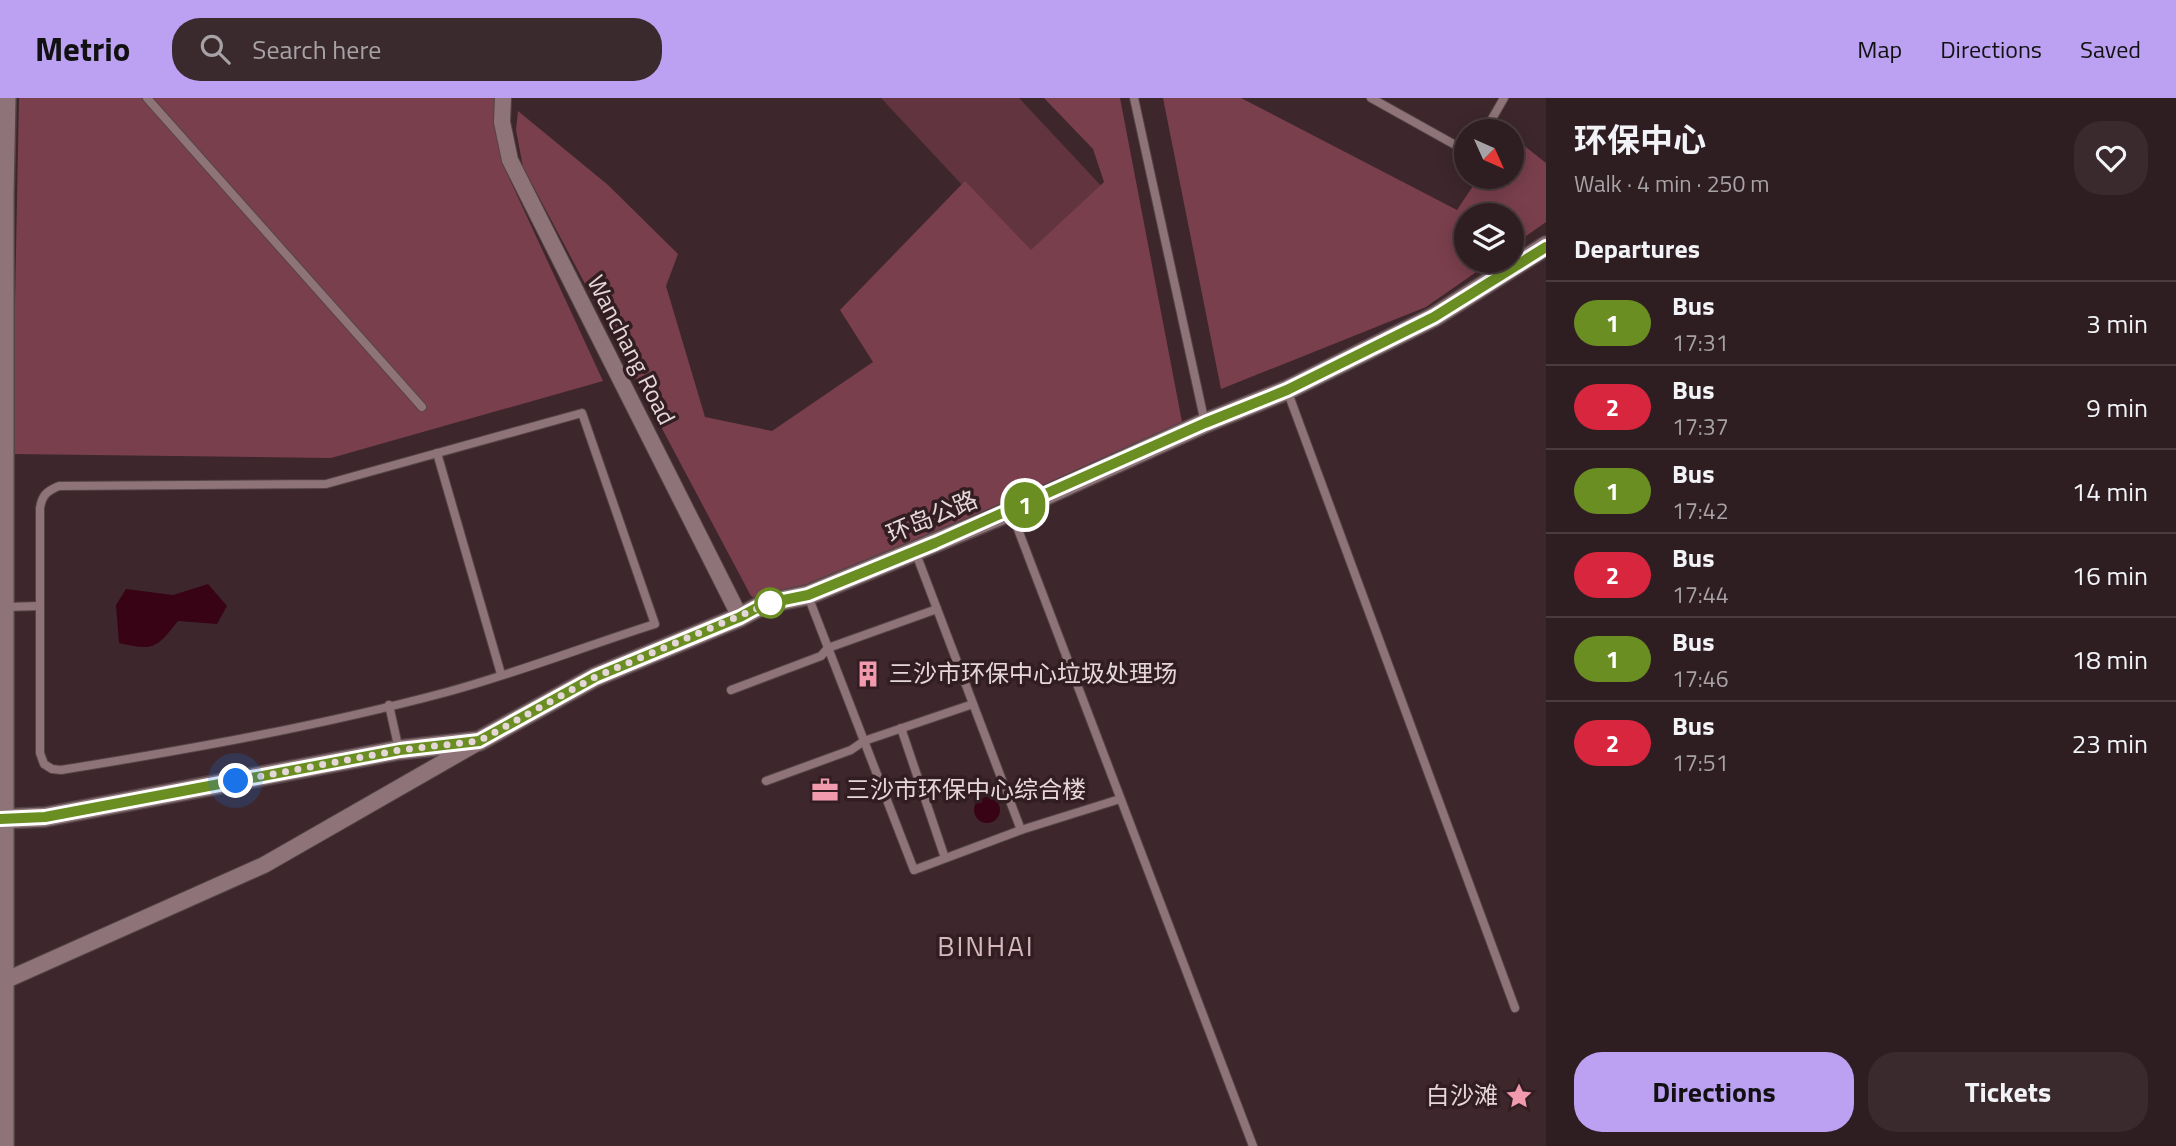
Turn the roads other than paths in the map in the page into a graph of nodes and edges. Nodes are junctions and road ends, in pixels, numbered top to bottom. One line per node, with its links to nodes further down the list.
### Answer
1 (5, 98): 9 (main road)
2 (147, 98): 12 (lane)
3 (503, 98): 21 (street, Wanchang Road)
4 (1134, 98): 13 (lane)
5 (1371, 98): 8 (lane)
6 (1504, 98): 7 (lane)
7 (1492, 119)
8 (1454, 144)
9 (1, 195): 19 (main road)
10 (1546, 246): 11 (street, 环岛公路)
11 (1287, 390): 13 (street, 环岛公路); 37 (lane)
12 (422, 407)
13 (1205, 423): 15 (street, 环岛公路)
14 (437, 453): 18 (lane); 23 (lane); 23 (lane)
15 (1011, 511): 16 (street, 环岛公路); 32 (lane)
16 (915, 551): 17 (street, 环岛公路); 20 (lane)
17 (808, 595): 21 (street, 环岛公路); 22 (lane)
18 (40, 606): 19 (lane); 26 (lane)
19 (3, 607): 33 (main road)
20 (937, 609): 22 (lane); 25 (lane)
21 (740, 617): 28 (street, 环岛公路)
22 (828, 648): 24 (lane); 29 (lane)
23 (501, 674): 26 (lane)
24 (732, 690)
25 (973, 704): 27 (lane); 34 (lane)
26 (389, 705): 30 (lane)
27 (901, 728): 29 (lane); 35 (lane)
28 (479, 741): 30 (street); 36 (street)
29 (864, 741): 31 (lane); 35 (lane)
30 (400, 750): 33 (street)
31 (766, 781)
32 (1120, 799): 34 (lane); 39 (lane)
33 (1, 819): 36 (main road)
34 (1021, 830): 35 (lane)
35 (945, 858)
36 (4, 981): 38 (main road)
37 (1515, 1007)
38 (3, 1146)
39 (1253, 1146)

